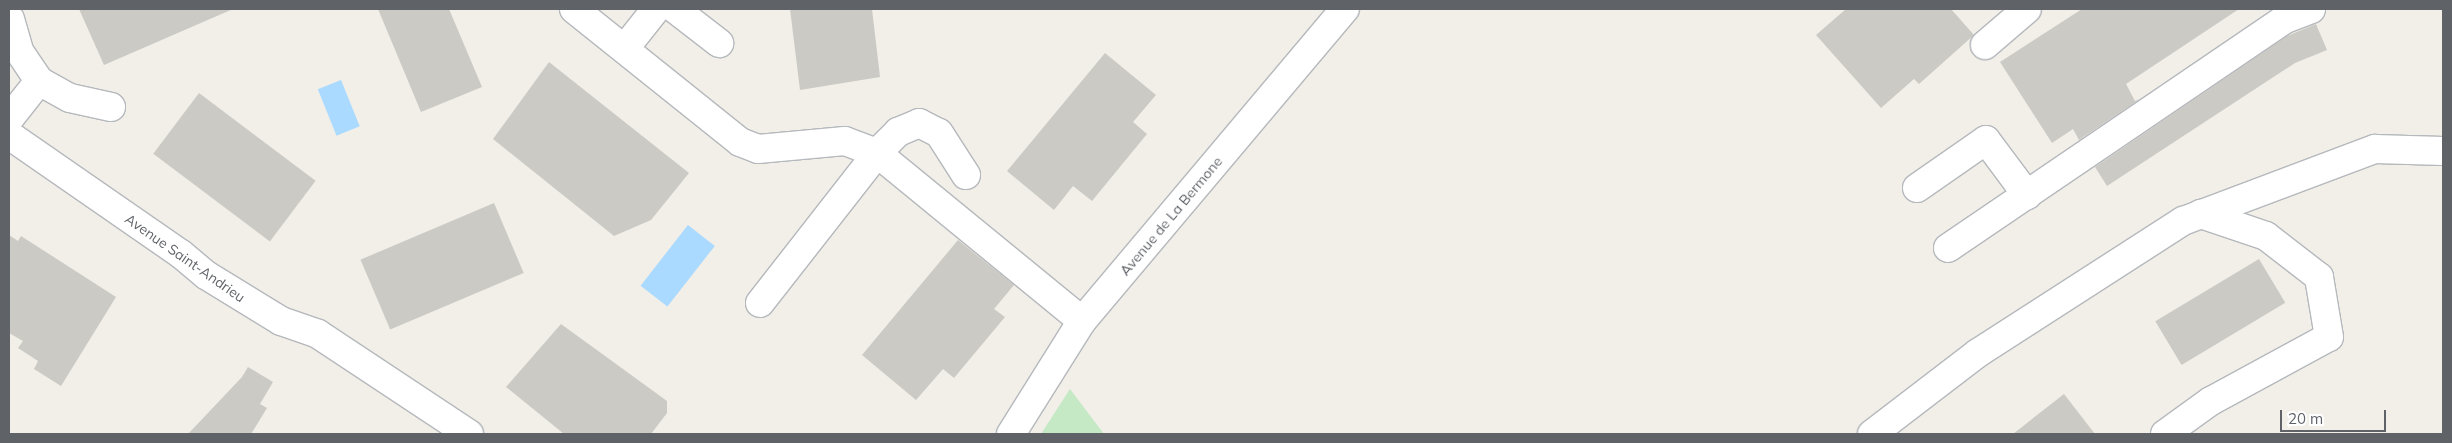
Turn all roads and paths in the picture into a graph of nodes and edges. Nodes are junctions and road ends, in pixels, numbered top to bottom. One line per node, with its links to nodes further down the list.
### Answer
1 (574, 9): 10 (street)
2 (656, 9): 10 (street)
3 (675, 9): 8 (street)
4 (1345, 9): 23 (street, Avenue de La Bermone)
5 (2027, 9): 9 (street)
6 (2311, 9): 19 (street)
7 (11, 16): 11 (street)
8 (719, 43)
9 (1985, 45)
10 (625, 48): 16 (street)
11 (39, 81): 12 (street); 13 (street)
12 (111, 107)
13 (9, 118)
14 (9, 134): 24 (street, Avenue Saint-Andrieu)
15 (2443, 151): 20 (street)
16 (876, 153): 17 (street); 22 (street); 23 (street)
17 (966, 175)
18 (1917, 188): 19 (street)
19 (2027, 195): 21 (street)
20 (2202, 214): 27 (street); 28 (street)
21 (1948, 248)
22 (760, 303)
23 (1082, 321): 26 (street, Avenue de La Bermone)
24 (438, 425): 25 (street, Avenue Saint-Andrieu)
25 (469, 434)
26 (1011, 434)
27 (1872, 434)
28 (2165, 434)

